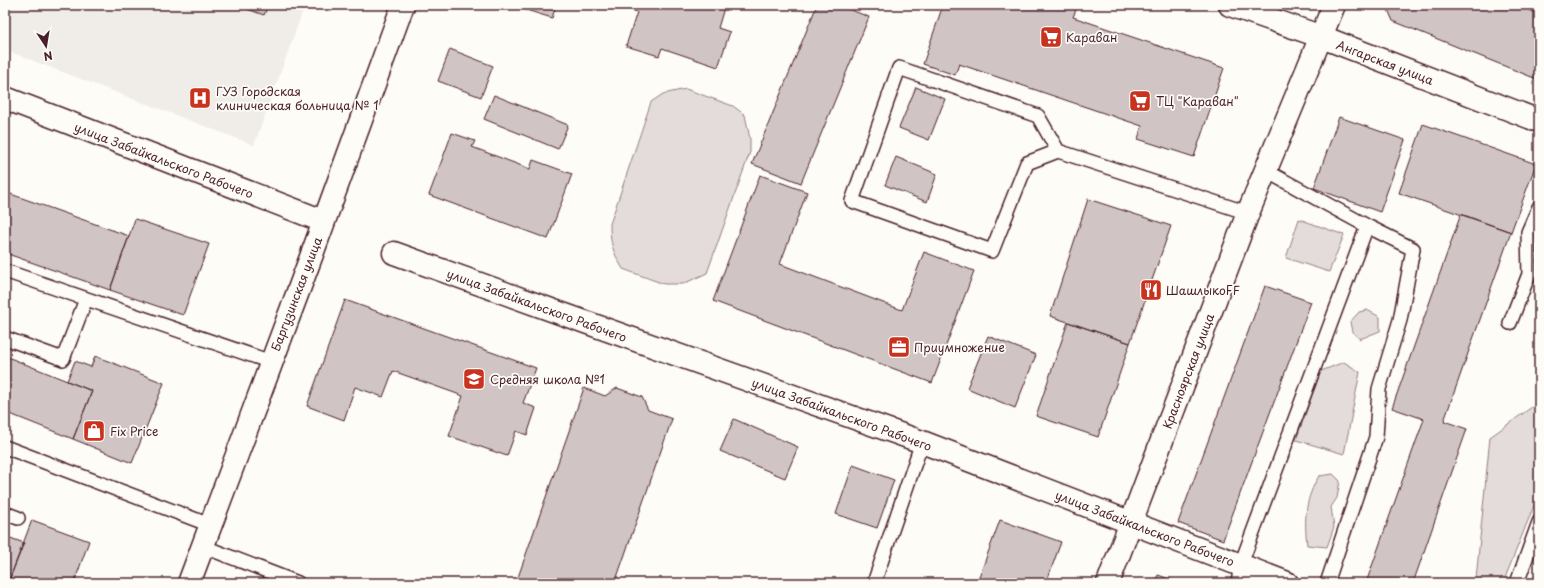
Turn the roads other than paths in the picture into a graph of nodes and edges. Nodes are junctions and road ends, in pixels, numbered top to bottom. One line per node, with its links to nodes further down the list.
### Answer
1 (403, 5): 11 (street, Баргузинская улица)
2 (1230, 5): 4 (street, Ангарская улица)
3 (1334, 5): 4 (street, Красноярская улица)
4 (1322, 37): 6 (street, Ангарская улица); 8 (street, Красноярская улица)
5 (5, 98): 11 (street, улица Забайкальского Рабочего)
6 (1539, 121)
7 (1058, 151): 7 (lane); 10 (lane)
8 (1266, 171): 10 (street, Красноярская улица); 12 (lane)
9 (1539, 206): 16 (lane)
10 (1248, 214): 23 (street, Красноярская улица)
11 (323, 221): 18 (street, Баргузинская улица)
12 (1367, 226): 27 (lane); 33 (lane)
13 (394, 253): 19 (street, улица Забайкальского Рабочего)
14 (5, 272): 15 (lane)
15 (86, 299): 17 (lane); 18 (lane)
16 (1510, 323)
17 (5, 338)
18 (271, 362): 25 (street, Баргузинская улица)
19 (922, 442): 23 (street, улица Забайкальского Рабочего); 30 (lane)
20 (5, 447): 25 (lane)
21 (5, 513): 22 (lane)
22 (18, 518)
23 (1131, 522): 27 (street, улица Забайкальского Рабочего); 31 (street, Красноярская улица)
24 (1539, 522): 34 (lane)
25 (210, 525): 26 (street, Баргузинская улица)
26 (202, 546): 28 (street, Баргузинская улица); 29 (lane)
27 (1239, 574): 32 (street, улица Забайкальского Рабочего)
28 (189, 583)
29 (298, 583)
30 (874, 583)
31 (1108, 583)
32 (1287, 583)
33 (1327, 583)
34 (1517, 583)

